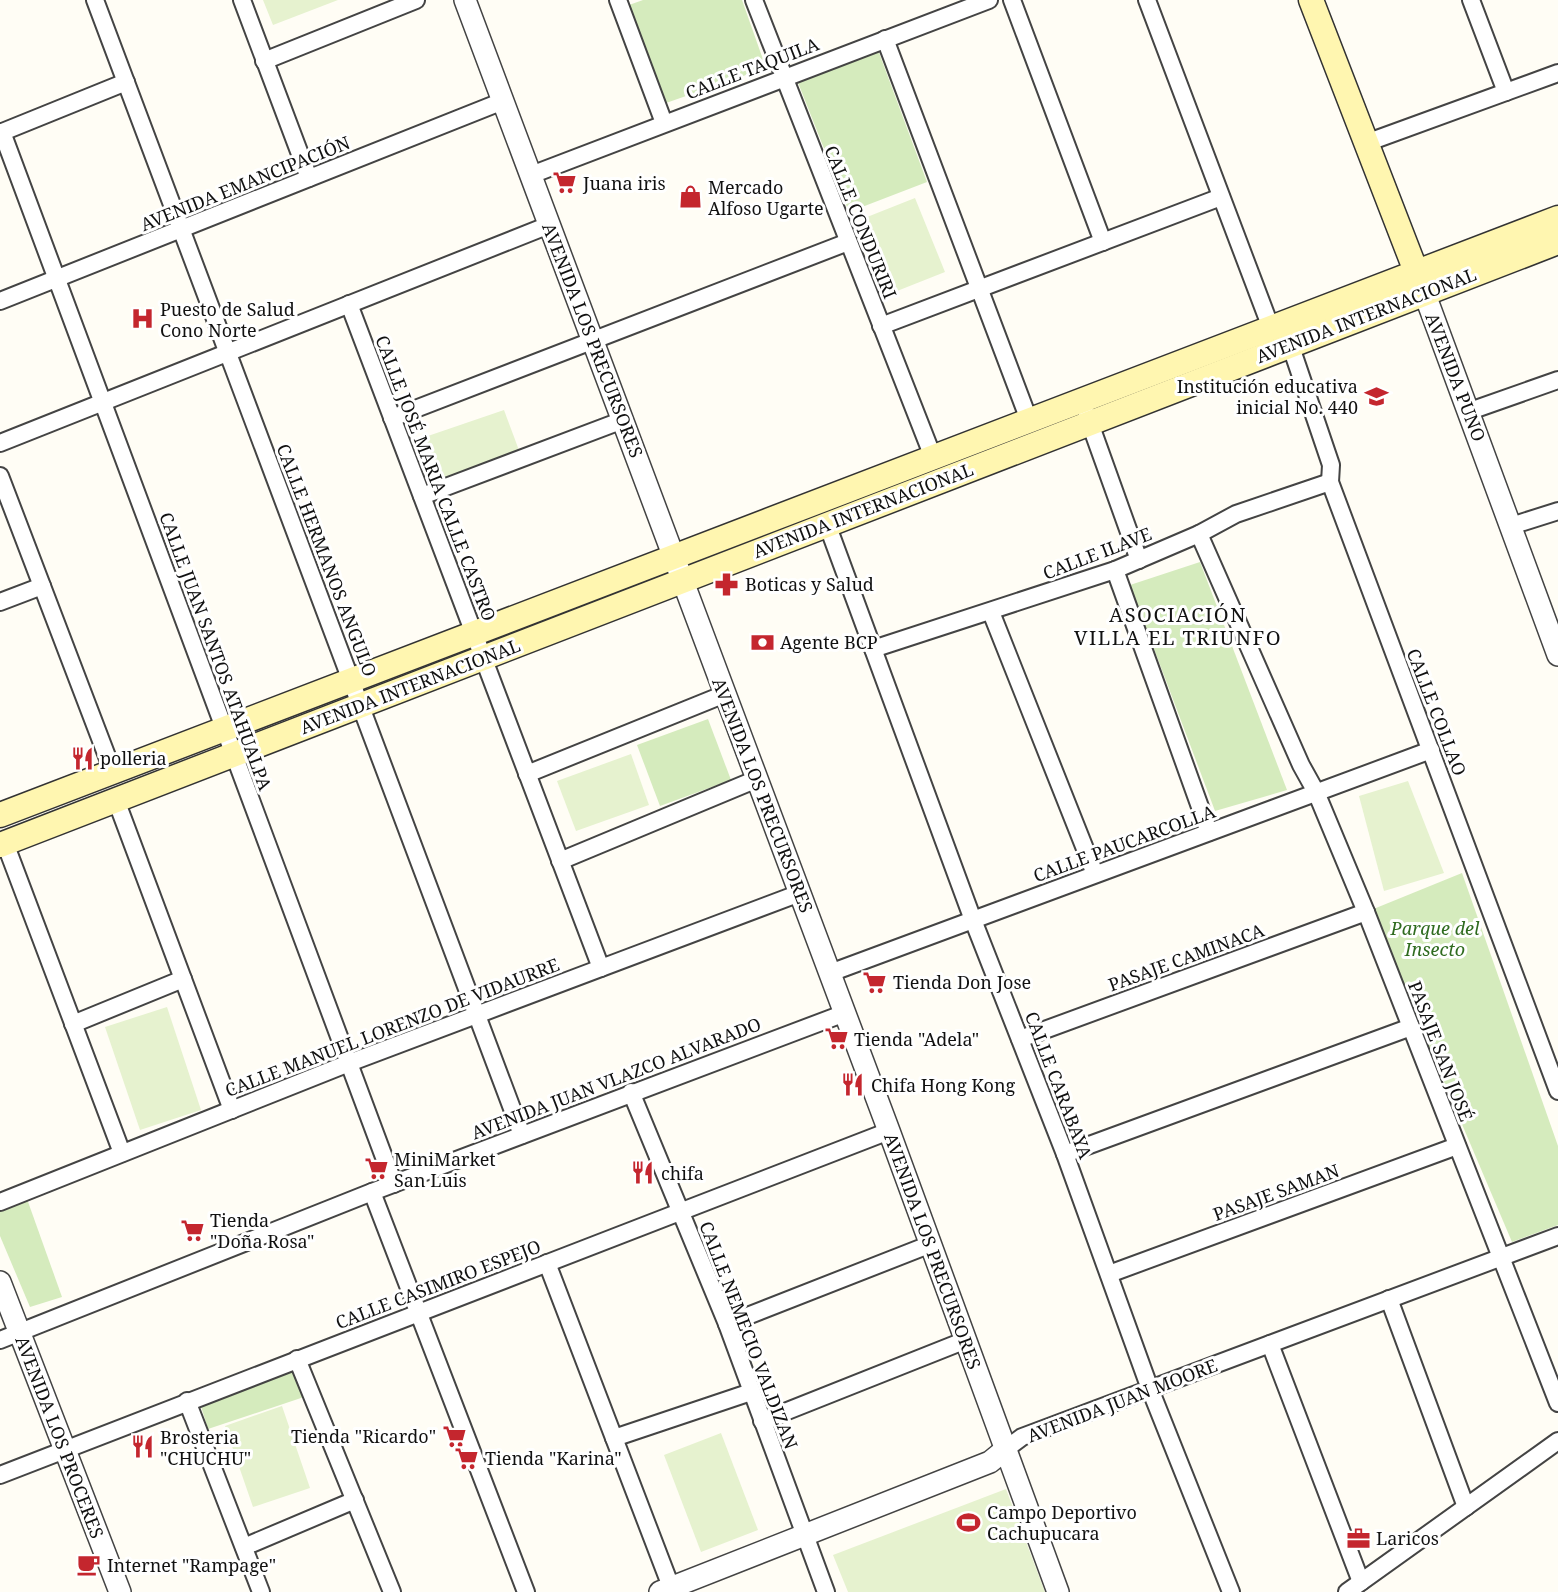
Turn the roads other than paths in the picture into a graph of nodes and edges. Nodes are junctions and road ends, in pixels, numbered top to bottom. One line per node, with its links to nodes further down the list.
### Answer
1 (95, 0): 16 (street, CALLE HERMANOS ANGULO)
2 (242, 0): 13 (street)
3 (416, 0): 13 (street)
4 (465, 0): 18 (street, AVENIDA LOS PRECURSORES)
5 (754, 0): 15 (street, CALLE CONDURIRI)
6 (989, 0): 12 (street, CALLE TAQUILA)
7 (1012, 0): 29 (street)
8 (1147, 0): 24 (street)
9 (1311, 0): 21 (main road, AVENIDA PUNO)
10 (1471, 0): 17 (street)
11 (621, 1): 19 (street)
12 (885, 39): 15 (street, CALLE TAQUILA); 33 (street)
13 (264, 61): 23 (street)
14 (1558, 73): 17 (street)
15 (783, 77): 19 (street, CALLE TAQUILA); 28 (street, CALLE CONDURIRI)
16 (126, 82): 20 (street); 27 (street, CALLE HERMANOS ANGULO)
17 (1506, 92): 21 (street)
18 (503, 101): 22 (street, AVENIDA LOS PRECURSORES); 23 (street, AVENIDA EMANCIPACIÓN)
19 (664, 123): 22 (street, CALLE TAQUILA)
20 (1, 132): 31 (street, CALLE JUAN SANTOS ATAHUALPA)
21 (1366, 143): 32 (main road, AVENIDA PUNO)
22 (531, 175): 26 (street, AVENIDA LOS PRECURSORES)
23 (309, 178): 27 (street, AVENIDA EMANCIPACIÓN)
24 (1221, 197): 29 (street); 37 (street)
25 (1558, 218): 32 (main road, AVENIDA INTERNACIONAL)
26 (549, 225): 35 (street); 38 (street, AVENIDA LOS PRECURSORES)
27 (181, 229): 31 (street, AVENIDA EMANCIPACIÓN); 40 (street, CALLE HERMANOS ANGULO)
28 (848, 242): 36 (street, CALLE CONDURIRI); 38 (street)
29 (1102, 242): 33 (street)
30 (1558, 242): 32 (main road, AVENIDA INTERNACIONAL)
31 (57, 278): 34 (street, AVENIDA EMANCIPACIÓN); 42 (street, CALLE JUAN SANTOS ATAHUALPA)
32 (1420, 282): 37 (main road, AVENIDA INTERNACIONAL); 39 (main road, AVENIDA INTERNACIONAL); 44 (street, AVENIDA PUNO)
33 (981, 288): 36 (street); 47 (street)
34 (0, 301)
35 (350, 304): 40 (street); 45 (street, CALLE JOSÉ MARIA CALLE CASTRO)
36 (881, 326): 49 (street, CALLE CONDURIRI)
37 (1271, 328): 43 (main road, AVENIDA INTERNACIONAL)
38 (593, 339): 45 (street); 46 (street, AVENIDA LOS PRECURSORES)
39 (1290, 344): 43 (main road, AVENIDA INTERNACIONAL); 51 (street, CALLE COLLAO)
40 (228, 353): 42 (street); 68 (street, CALLE HERMANOS ANGULO)
41 (1558, 380): 44 (street)
42 (103, 402): 48 (street); 71 (street, CALLE JUAN SANTOS ATAHUALPA)
43 (1085, 411): 47 (main road, AVENIDA INTERNACIONAL); 54 (main road, AVENIDA INTERNACIONAL); 58 (street)
44 (1470, 411): 55 (street, AVENIDA PUNO)
45 (392, 417): 52 (street, CALLE JOSÉ MARIA CALLE CASTRO)
46 (623, 420): 52 (street); 57 (street, AVENIDA LOS PRECURSORES)
47 (1029, 420): 49 (main road, AVENIDA INTERNACIONAL)
48 (0, 443)
49 (933, 457): 57 (main road, AVENIDA INTERNACIONAL)
50 (0, 476): 61 (street)
51 (1330, 482): 56 (street, CALLE ILAVE); 72 (street, CALLE COLLAO)
52 (422, 496): 64 (street, CALLE JOSÉ MARIA CALLE CASTRO)
53 (1558, 511): 55 (street)
54 (827, 524): 60 (main road, AVENIDA INTERNACIONAL); 65 (street, CALLE CARABAYA)
55 (1511, 526): 66 (street, AVENIDA PUNO)
56 (1200, 534): 58 (street, CALLE ILAVE); 77 (street, PASAJE SAN JOSÉ)
57 (674, 557): 60 (street, AVENIDA LOS PRECURSORES); 64 (main road, AVENIDA INTERNACIONAL)
58 (1139, 560): 59 (street, CALLE ILAVE)
59 (1115, 570): 63 (street, CALLE ILAVE); 80 (street)
60 (682, 580): 67 (main road, AVENIDA INTERNACIONAL); 69 (street, AVENIDA LOS PRECURSORES)
61 (42, 586): 62 (street); 74 (street)
62 (0, 602)
63 (991, 612): 65 (street, CALLE ILAVE); 83 (street)
64 (474, 633): 67 (street, CALLE JOSÉ MARIA CALLE CASTRO); 68 (main road, AVENIDA INTERNACIONAL)
65 (873, 650): 86 (street, CALLE CARABAYA)
66 (1557, 651)
67 (484, 657): 70 (main road, AVENIDA INTERNACIONAL); 75 (street, CALLE JOSÉ MARIA CALLE CASTRO)
68 (351, 680): 70 (street, CALLE HERMANOS ANGULO); 71 (main road, AVENIDA INTERNACIONAL)
69 (725, 694): 75 (street); 76 (street, AVENIDA LOS PRECURSORES)
70 (361, 705): 73 (main road, AVENIDA INTERNACIONAL); 91 (street, CALLE HERMANOS ANGULO)
71 (224, 729): 73 (street, CALLE JUAN SANTOS ATAHUALPA); 74 (main road, AVENIDA INTERNACIONAL)
72 (1431, 750): 77 (street, CALLE PAUCARCOLLA); 96 (street, CALLE COLLAO)
73 (234, 755): 78 (main road, AVENIDA INTERNACIONAL); 95 (street, CALLE JUAN SANTOS ATAHUALPA)
74 (113, 771): 79 (main road, AVENIDA INTERNACIONAL)
75 (527, 774): 82 (street, CALLE JOSÉ MARIA CALLE CASTRO)
76 (757, 778): 82 (street); 84 (street, AVENIDA LOS PRECURSORES)
77 (1316, 792): 80 (street, CALLE PAUCARCOLLA); 85 (street, PASAJE SAN JOSÉ)
78 (116, 800): 81 (main road, AVENIDA INTERNACIONAL); 89 (street)
79 (0, 813)
80 (1209, 832): 83 (street, CALLE PAUCARCOLLA)
81 (3, 844): 92 (street)
82 (560, 861): 87 (street, CALLE JOSÉ MARIA CALLE CASTRO)
83 (1095, 874): 86 (street, CALLE PAUCARCOLLA)
84 (800, 893): 87 (street, CALLE MANUEL LORENZO DE VIDAURRE); 88 (street, AVENIDA LOS PRECURSORES)
85 (1366, 912): 93 (street, PASAJE SAN JOSÉ); 94 (street, PASAJE CAMINACA)
86 (973, 920): 88 (street, CALLE PAUCARCOLLA); 94 (street, CALLE CARABAYA)
87 (600, 968): 91 (street, CALLE MANUEL LORENZO DE VIDAURRE)
88 (830, 973): 90 (street, AVENIDA LOS PRECURSORES)
89 (183, 979): 92 (street); 98 (street)
90 (845, 1013): 97 (street, AVENIDA JUAN VLAZCO ALVARADO); 99 (street, AVENIDA LOS PRECURSORES)
91 (477, 1015): 95 (street, CALLE MANUEL LORENZO DE VIDAURRE); 100 (street, CALLE HERMANOS ANGULO)
92 (73, 1024): 102 (street)
93 (1412, 1027): 101 (street, PASAJE SAN JOSÉ); 103 (street)
94 (1020, 1039): 103 (street, CALLE CARABAYA)
95 (349, 1063): 98 (street, CALLE MANUEL LORENZO DE VIDAURRE); 104 (street, CALLE JUAN SANTOS ATAHUALPA)
96 (1558, 1091)
97 (631, 1092): 100 (street, AVENIDA JUAN VLAZCO ALVARADO); 107 (street, CALLE NEMECIO VALDIZAN)
98 (232, 1110): 102 (street, CALLE MANUEL LORENZO DE VIDAURRE)
99 (889, 1131): 107 (street, CALLE CASIMIRO ESPEJO); 109 (street, AVENIDA LOS PRECURSORES)
100 (522, 1135): 104 (street, AVENIDA JUAN VLAZCO ALVARADO)
101 (1456, 1146): 110 (street, PASAJE SAN JOSÉ); 112 (street, PASAJE SAMAN)
102 (122, 1153): 106 (street, CALLE MANUEL LORENZO DE VIDAURRE)
103 (1065, 1154): 112 (street, CALLE CARABAYA)
104 (394, 1184): 105 (street, AVENIDA JUAN VLAZCO ALVARADO)
105 (372, 1192): 115 (street); 117 (street, AVENIDA JUAN VLAZCO ALVARADO)
106 (0, 1202)
107 (680, 1212): 111 (street, CALLE CASIMIRO ESPEJO); 116 (street, CALLE NEMECIO VALDIZAN)
108 (1558, 1236): 110 (street, AVENIDA JUAN MOORE)
109 (931, 1244): 116 (street); 118 (street, AVENIDA LOS PRECURSORES)
110 (1499, 1258): 114 (street, AVENIDA JUAN MOORE); 124 (street, PASAJE SAN JOSÉ)
111 (547, 1263): 115 (street, CALLE CASIMIRO ESPEJO); 126 (street)
112 (1109, 1274): 121 (street, CALLE CARABAYA)
113 (0, 1282): 117 (street, AVENIDA LOS PROCERES)
114 (1389, 1299): 119 (street, AVENIDA JUAN MOORE); 132 (street)
115 (418, 1313): 120 (street, CALLE CASIMIRO ESPEJO); 140 (street)
116 (727, 1324): 122 (street, CALLE NEMECIO VALDIZAN)
117 (10, 1336): 128 (street, AVENIDA LOS PROCERES)
118 (966, 1340): 125 (street); 129 (street, AVENIDA LOS PRECURSORES)
119 (1270, 1344): 121 (street, AVENIDA JUAN MOORE); 135 (street)
120 (297, 1359): 123 (street, CALLE CASIMIRO ESPEJO); 131 (street)
121 (1150, 1389): 129 (street, AVENIDA JUAN MOORE); 143 (street, CALLE CARABAYA)
122 (751, 1392): 125 (street, CALLE NEMECIO VALDIZAN); 126 (street)
123 (187, 1401): 128 (street, CALLE CASIMIRO ESPEJO); 134 (street)
124 (1558, 1403)
125 (762, 1422): 133 (street, CALLE NEMECIO VALDIZAN)
126 (614, 1438): 136 (street)
127 (1558, 1441): 132 (street)
128 (63, 1449): 130 (street, CALLE CASIMIRO ESPEJO); 137 (street, AVENIDA LOS PROCERES)
129 (1006, 1449): 133 (street, AVENIDA JUAN MOORE); 142 (street, AVENIDA LOS PRECURSORES)
130 (0, 1475)
131 (355, 1500): 134 (street); 139 (street)
132 (1466, 1507): 135 (street)
133 (803, 1534): 136 (street, AVENIDA JUAN MOORE); 141 (street, CALLE NEMECIO VALDIZAN)
134 (244, 1547): 138 (street)
135 (1354, 1587)
136 (668, 1590)
137 (120, 1592)
138 (261, 1592)
139 (392, 1592)
140 (526, 1592)
141 (826, 1592)
142 (1058, 1592)
143 (1231, 1592)

